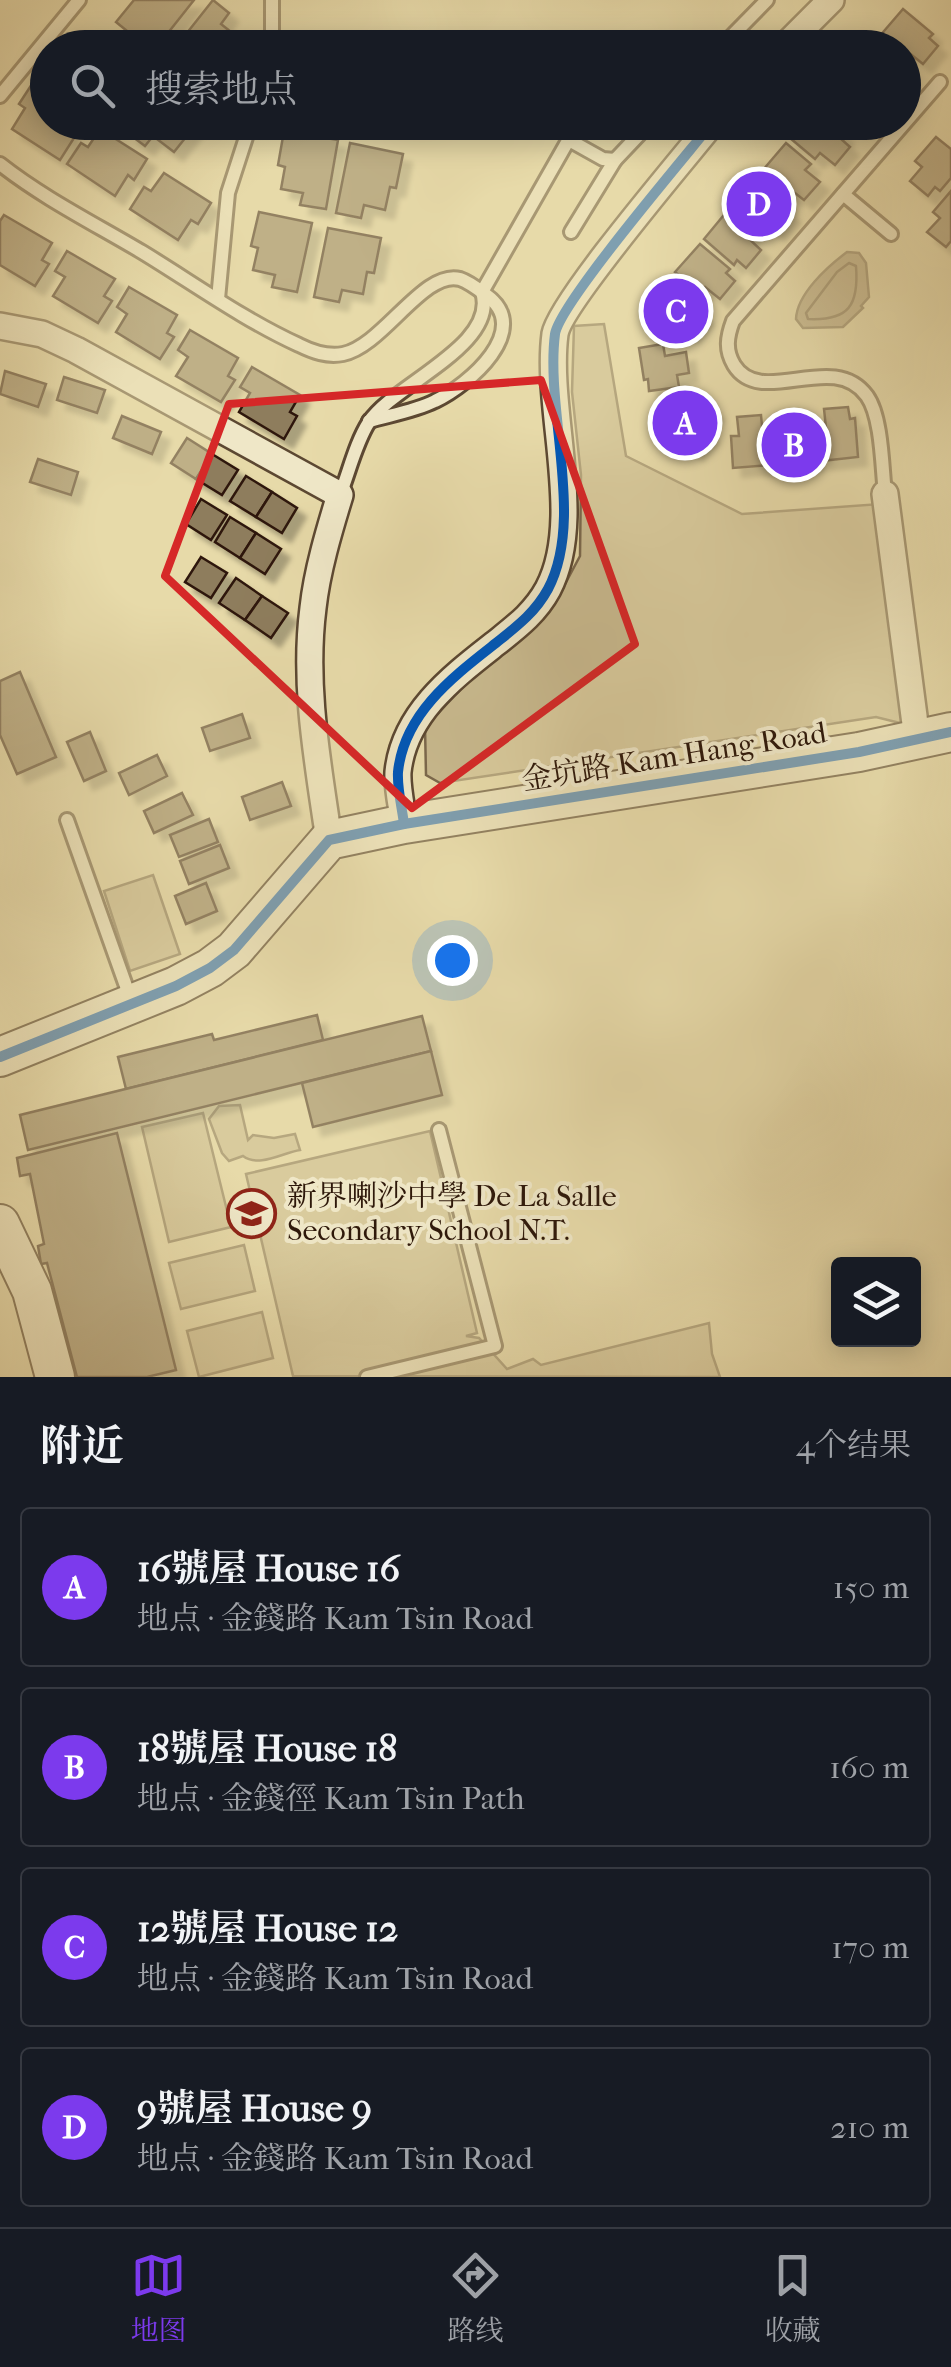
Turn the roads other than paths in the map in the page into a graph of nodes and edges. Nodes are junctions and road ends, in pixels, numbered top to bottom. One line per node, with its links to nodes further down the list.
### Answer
1 (79, 0): 5 (lane)
2 (272, 0): 6 (lane)
3 (767, 0): 7 (lane)
4 (831, 0): 8 (street)
5 (54, 30)
6 (272, 30)
7 (738, 30)
8 (801, 30)
9 (30, 60): 11 (lane)
10 (940, 82): 12 (lane)
11 (0, 96)
12 (921, 104)
13 (245, 140): 25 (lane)
14 (569, 140): 24 (lane)
15 (576, 140): 19 (lane)
16 (633, 140): 19 (lane)
17 (699, 140): 32 (street)
18 (890, 140): 21 (lane)
19 (614, 160): 22 (lane)
20 (0, 164): 25 (lane)
21 (843, 194): 23 (lane); 28 (lane)
22 (571, 232)
23 (891, 234)
24 (482, 292): 25 (lane); 27 (lane); 27 (lane)
25 (218, 299)
26 (0, 326): 29 (street)
27 (369, 421): 29 (lane)
28 (886, 494): 30 (street)
29 (340, 495): 33 (street)
30 (934, 736): 32 (street, 金坑路 Kam Hang Road)
31 (67, 820): 34 (lane)
32 (404, 824): 33 (street, 金坑路 Kam Hang Road)
33 (329, 840): 34 (street)
34 (131, 1002): 35 (street)
35 (0, 1057)
36 (440, 1130): 39 (lane)
37 (0, 1224): 38 (street)
38 (54, 1377)
39 (367, 1377)

